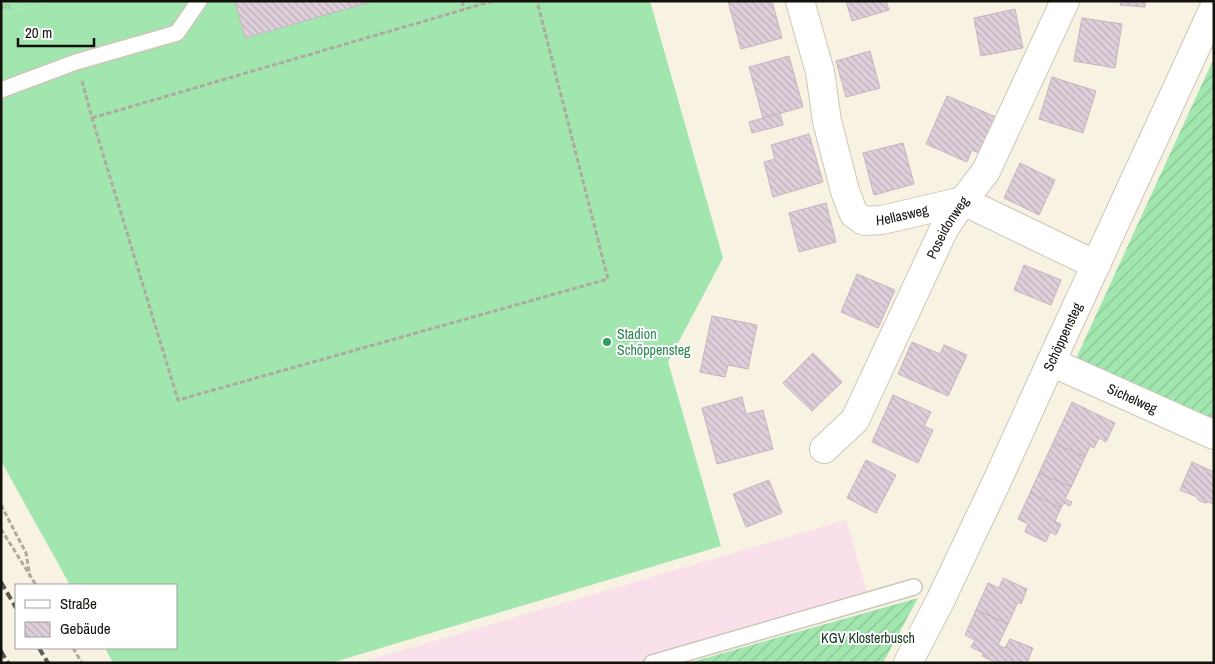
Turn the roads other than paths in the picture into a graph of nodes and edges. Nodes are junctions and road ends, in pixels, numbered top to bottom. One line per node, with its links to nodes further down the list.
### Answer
1 (199, 1): 5 (lane)
2 (800, 1): 6 (street, Hellasweg)
3 (1065, 1): 6 (street, Poseidonweg)
4 (1214, 8): 7 (street, Schöppensteg)
5 (1, 90)
6 (962, 201): 7 (street); 10 (street, Poseidonweg)
7 (1096, 265): 8 (street, Schöppensteg)
8 (1050, 362): 9 (street, Sichelweg); 13 (street, Schöppensteg)
9 (1214, 435)
10 (824, 449)
11 (914, 587): 12 (lane)
12 (652, 663)
13 (908, 663)

